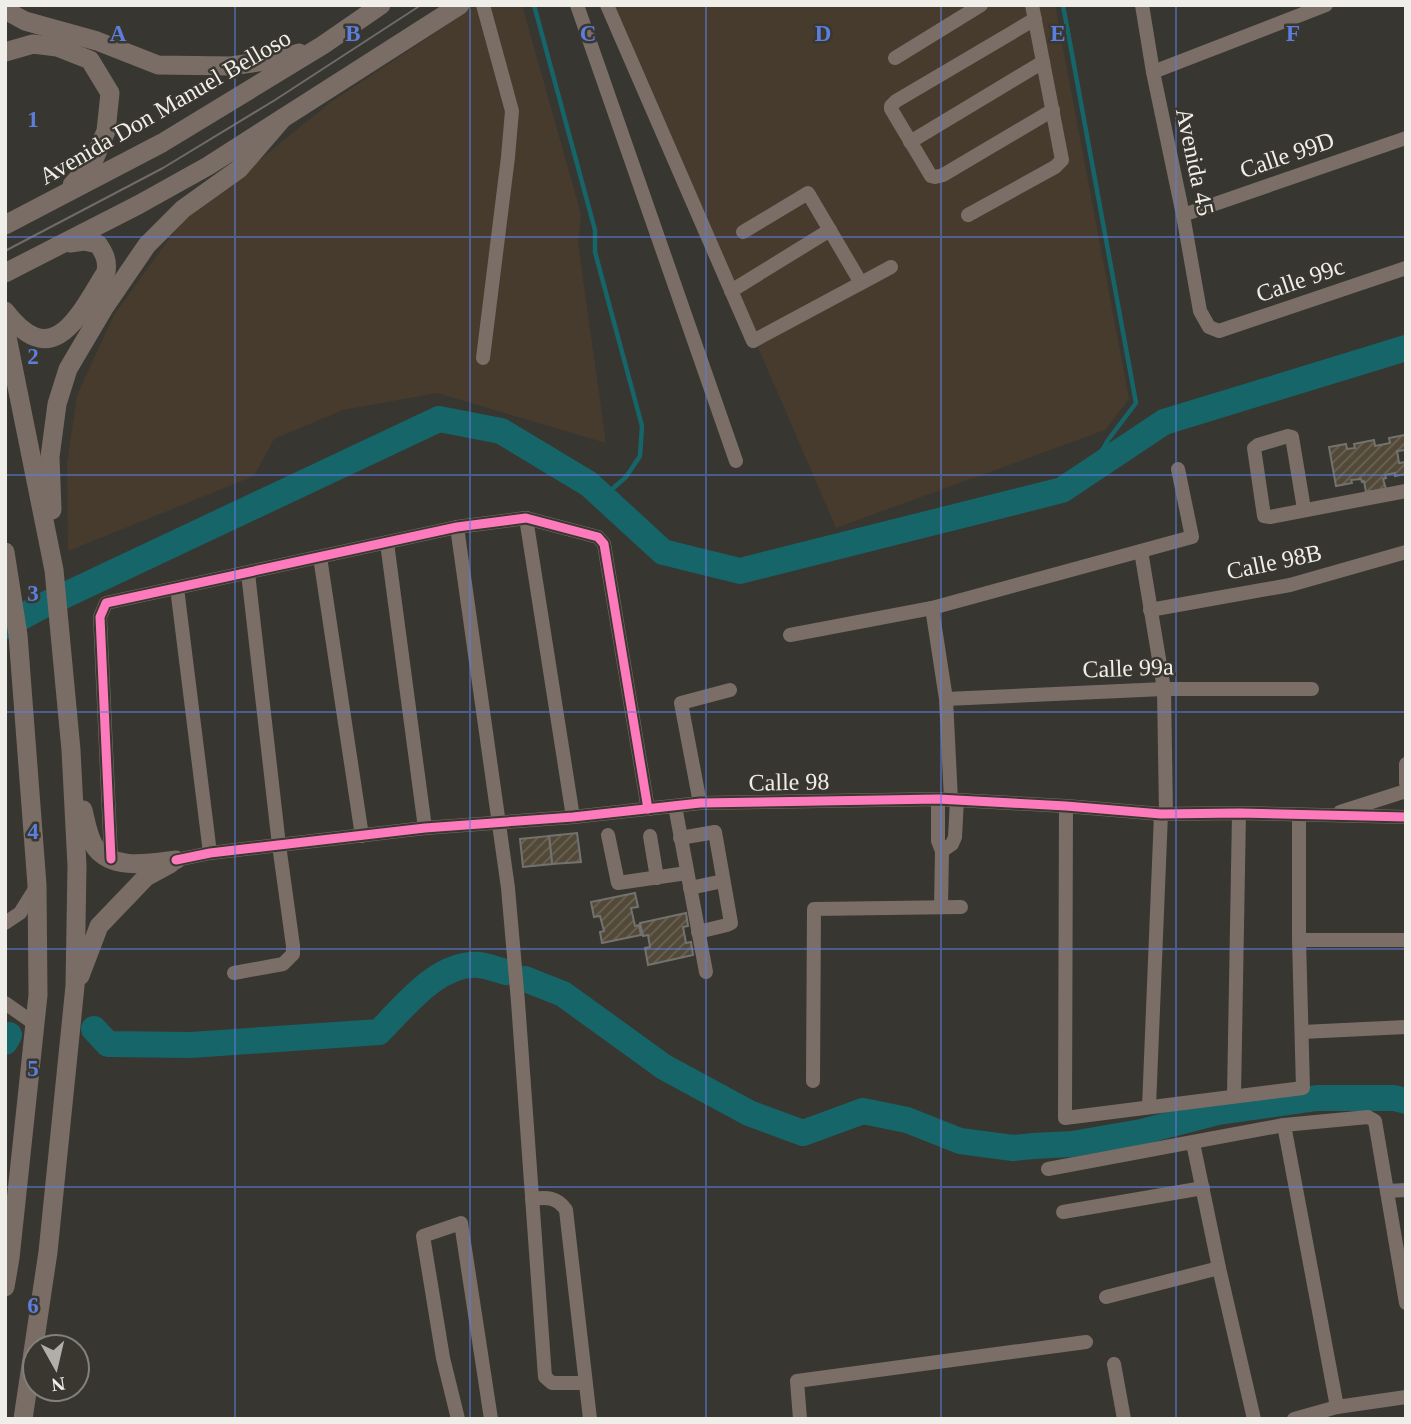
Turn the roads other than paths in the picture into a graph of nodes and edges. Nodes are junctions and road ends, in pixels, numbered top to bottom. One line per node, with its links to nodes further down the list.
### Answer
1 (381, 5): 12 (main road, Avenida Don Manuel Belloso)
2 (460, 5): 18 (main road)
3 (483, 5): 36 (street)
4 (577, 5): 37 (street)
5 (607, 5): 32 (street)
6 (981, 5): 14 (street)
7 (1142, 5): 16 (street, Avenida 45)
8 (1326, 5): 10 (street)
9 (5, 10): 12 (main road)
10 (1293, 11): 16 (street)
11 (1034, 12): 15 (street); 20 (street)
12 (323, 45): 21 (main road, Avenida Don Manuel Belloso)
13 (5, 52): 21 (main road)
14 (895, 58)
15 (1043, 62): 17 (street); 20 (street)
16 (1153, 72): 23 (street, Avenida 45)
17 (1053, 110): 20 (street); 22 (street)
18 (283, 118): 27 (main road); 48 (main road)
19 (1406, 138): 23 (street, Calle 99D)
20 (910, 142)
21 (63, 195): 24 (main road, Avenida Don Manuel Belloso)
22 (968, 215)
23 (1183, 215): 35 (street, Avenida 45)
24 (5, 225)
25 (830, 230): 26 (street); 31 (street); 32 (street)
26 (743, 232)
27 (62, 245): 30 (main road); 33 (main road)
28 (891, 267): 31 (street)
29 (1406, 268): 35 (street, Calle 99c)
30 (5, 273)
31 (861, 283): 32 (street)
32 (731, 291)
33 (5, 311)
34 (5, 327): 48 (main road)
35 (1209, 327)
36 (483, 358)
37 (736, 461)
38 (1178, 470): 44 (street)
39 (1406, 491): 40 (street)
40 (1304, 509): 40 (street)
41 (526, 518): 42 (street); 67 (street); 72 (street)
42 (457, 527): 43 (street); 74 (street)
43 (387, 543): 47 (street); 75 (street)
44 (1141, 551): 52 (street); 53 (street)
45 (5, 552): 50 (main road)
46 (1406, 552): 53 (street, Calle 98B)
47 (320, 557): 49 (street); 77 (street)
48 (54, 570): 59 (main road)
49 (248, 573): 51 (street); 80 (street)
50 (9, 587): 87 (main road)
51 (177, 588): 81 (street); 82 (street)
52 (932, 608): 54 (street); 58 (street)
53 (1150, 610): 55 (street)
54 (790, 635)
55 (1164, 689): 56 (street, Calle 99a); 58 (street, Calle 99a); 69 (street)
56 (1312, 689)
57 (730, 690): 64 (street)
58 (946, 699): 63 (street)
59 (71, 750): 82 (main road); 96 (main road)
60 (1406, 764): 61 (street)
61 (1406, 783)
62 (1406, 791): 71 (street)
63 (948, 800): 64 (street, Calle 98); 66 (street, Calle 98); 88 (street)
64 (699, 803): 65 (street, Calle 98)
65 (675, 806): 67 (street, Calle 98); 79 (street)
66 (1066, 806): 69 (street, Calle 98); 103 (street)
67 (648, 809): 72 (street, Calle 98)
68 (1239, 813): 69 (street, Calle 98); 70 (street, Calle 98); 102 (street)
69 (1163, 814): 103 (street)
70 (1299, 815): 71 (street, Calle 98); 92 (street)
71 (1331, 815): 73 (street, Calle 98)
72 (573, 817): 74 (street, Calle 98)
73 (1406, 817)
74 (500, 822): 75 (street, Calle 98); 110 (street)
75 (425, 828): 77 (street, Calle 98)
76 (608, 835): 84 (street)
77 (362, 836): 80 (street, Calle 98)
78 (650, 836): 84 (street)
79 (680, 838): 85 (street); 86 (street)
80 (279, 845): 81 (street, Calle 98); 95 (street)
81 (210, 853): 83 (street, Calle 98)
82 (111, 859): 83 (main road)
83 (176, 860): 96 (main road)
84 (657, 878): 85 (street)
85 (689, 880): 86 (street); 91 (street)
86 (723, 881): 91 (street)
87 (37, 885): 90 (street); 98 (main road)
88 (941, 907): 89 (street); 101 (street)
89 (961, 907)
90 (5, 923)
91 (698, 932): 94 (street)
92 (1299, 940): 93 (street); 100 (street)
93 (1406, 940)
94 (706, 972)
95 (234, 973)
96 (75, 986): 122 (main road)
97 (5, 1003): 98 (street)
98 (35, 1024): 114 (main road)
99 (1406, 1027): 100 (street)
100 (1302, 1032): 102 (street)
101 (813, 1081)
102 (1234, 1096): 103 (street)
103 (1149, 1107)
104 (1284, 1125): 105 (street); 109 (street); 121 (street)
105 (1193, 1143): 106 (street); 107 (street)
106 (1048, 1169)
107 (1203, 1188): 111 (street); 112 (street)
108 (1406, 1189): 109 (street)
109 (1387, 1191): 113 (street)
110 (532, 1199): 119 (street); 119 (street)
111 (1063, 1212)
112 (1220, 1268): 115 (street); 128 (street)
113 (1403, 1270): 116 (street)
114 (5, 1287)
115 (1106, 1297)
116 (1406, 1303)
117 (1086, 1342): 126 (street)
118 (1114, 1364): 127 (street)
119 (586, 1383): 125 (street)
120 (1406, 1397): 121 (street)
121 (1337, 1407): 129 (street)
122 (23, 1419)
123 (457, 1419): 124 (street)
124 (491, 1419)
125 (590, 1419)
126 (800, 1419)
127 (1124, 1419)
128 (1254, 1419)
129 (1294, 1419)

